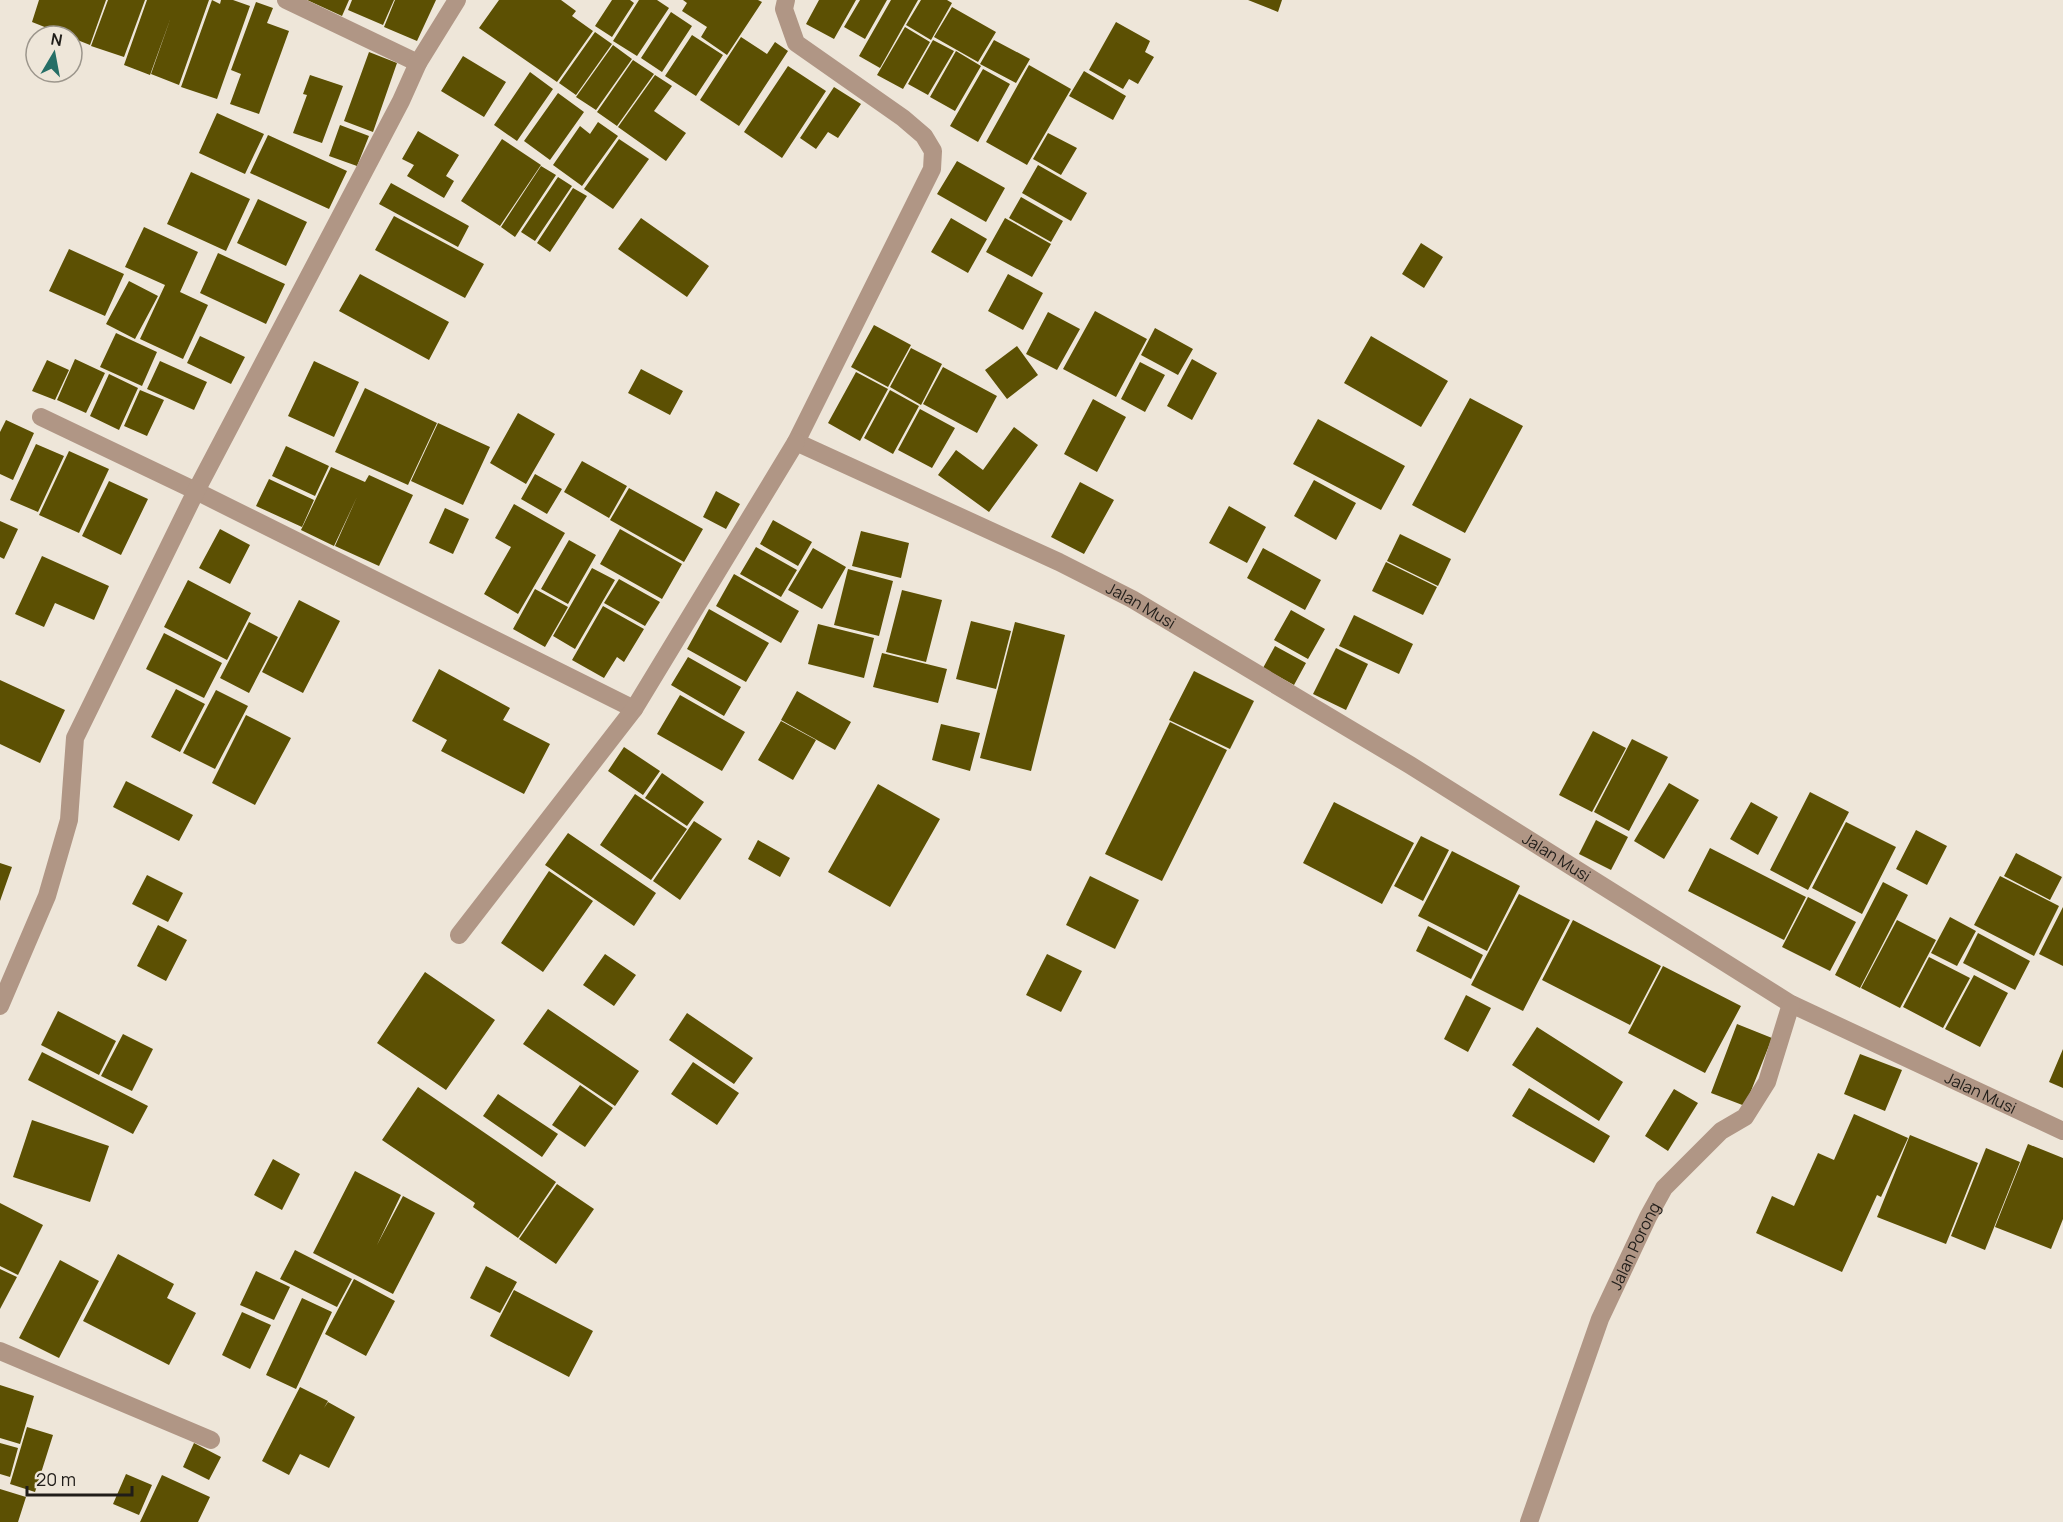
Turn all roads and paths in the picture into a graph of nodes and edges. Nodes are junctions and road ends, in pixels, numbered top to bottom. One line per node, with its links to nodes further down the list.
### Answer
1 (286, 0): 4 (street)
2 (457, 0): 4 (street)
3 (786, 0): 6 (street)
4 (418, 63): 7 (street)
5 (41, 417): 7 (street)
6 (796, 442): 8 (street); 10 (street, Jalan Musi)
7 (196, 491): 8 (street); 11 (street)
8 (634, 709): 9 (street)
9 (459, 935)
10 (1791, 1004): 12 (street, Jalan Musi); 15 (street, Jalan Porong)
11 (0, 1006)
12 (2063, 1131)
13 (0, 1351): 14 (street)
14 (211, 1440)
15 (1529, 1522)

